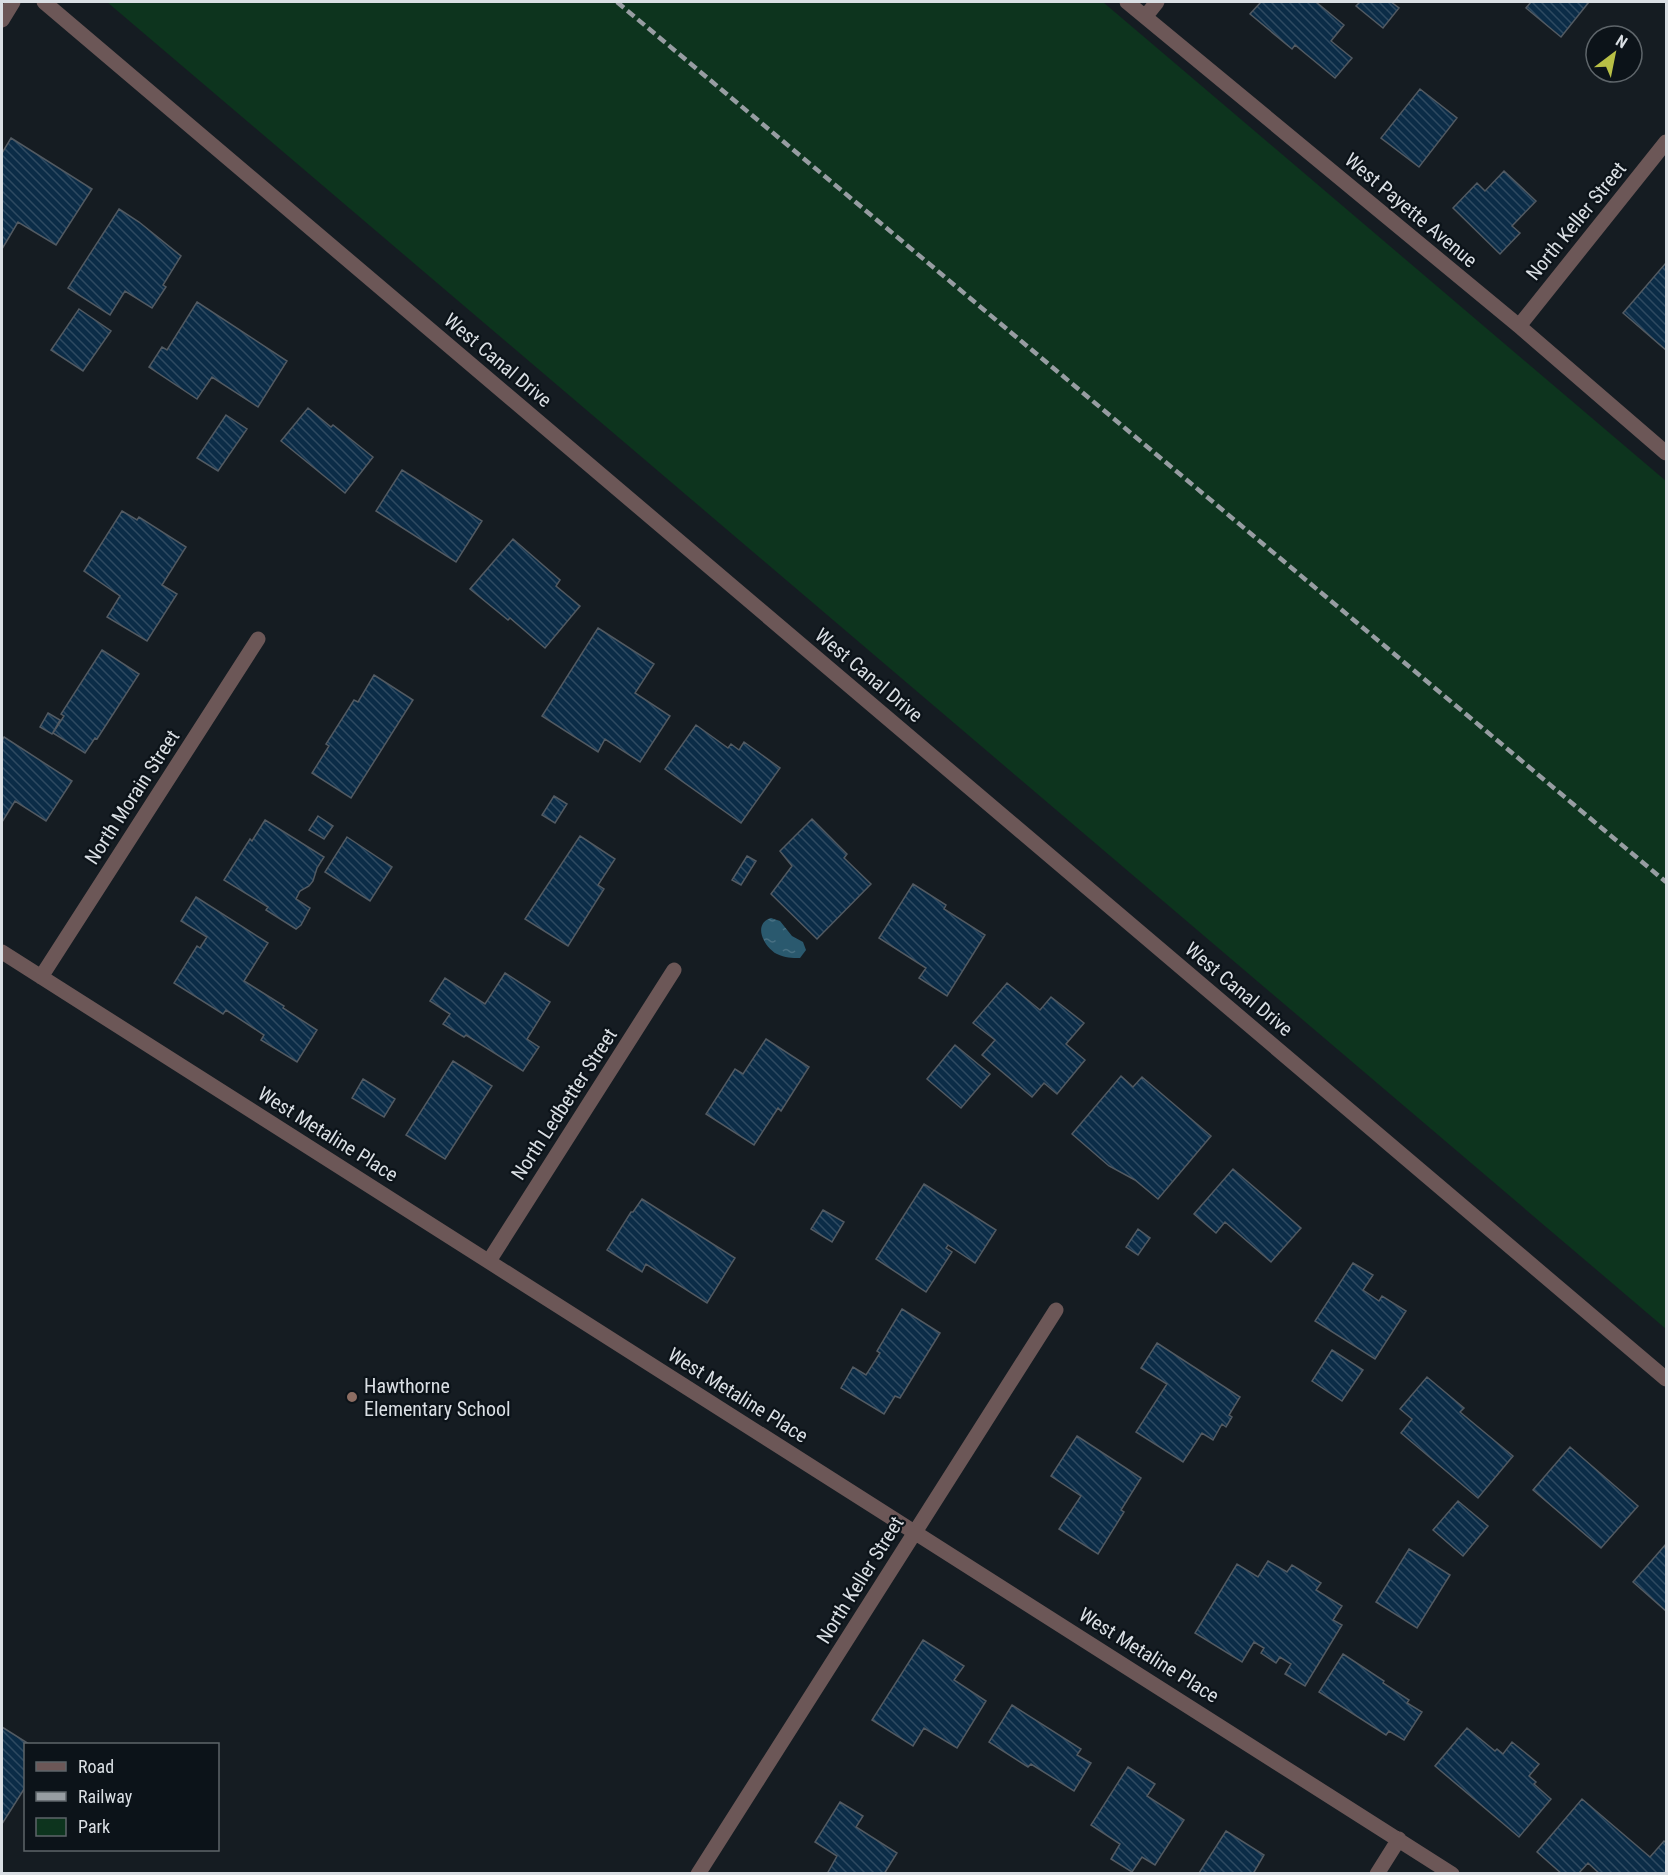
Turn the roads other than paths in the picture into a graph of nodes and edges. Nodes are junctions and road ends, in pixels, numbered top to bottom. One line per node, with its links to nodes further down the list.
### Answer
1 (13, 2): 6 (street)
2 (44, 2): 16 (street, West Canal Drive)
3 (1127, 2): 5 (street, West Payette Avenue)
4 (1158, 2): 5 (street)
5 (1145, 17): 8 (street, West Payette Avenue)
6 (2, 20)
7 (1666, 141): 8 (street, North Keller Street)
8 (1519, 326): 9 (street, West Payette Avenue)
9 (1666, 453)
10 (258, 639): 13 (street, North Morain Street)
11 (2, 952): 13 (street, West Metaline Place)
12 (674, 970): 14 (street, North Ledbetter Street)
13 (41, 977): 14 (street, West Metaline Place)
14 (489, 1261): 17 (street, West Metaline Place)
15 (1056, 1310): 17 (street, North Keller Street)
16 (1666, 1379)
17 (915, 1532): 18 (street, West Metaline Place); 19 (street, North Keller Street)
18 (1399, 1839): 20 (street); 21 (street, West Metaline Place)
19 (698, 1874)
20 (1377, 1874)
21 (1452, 1874)

